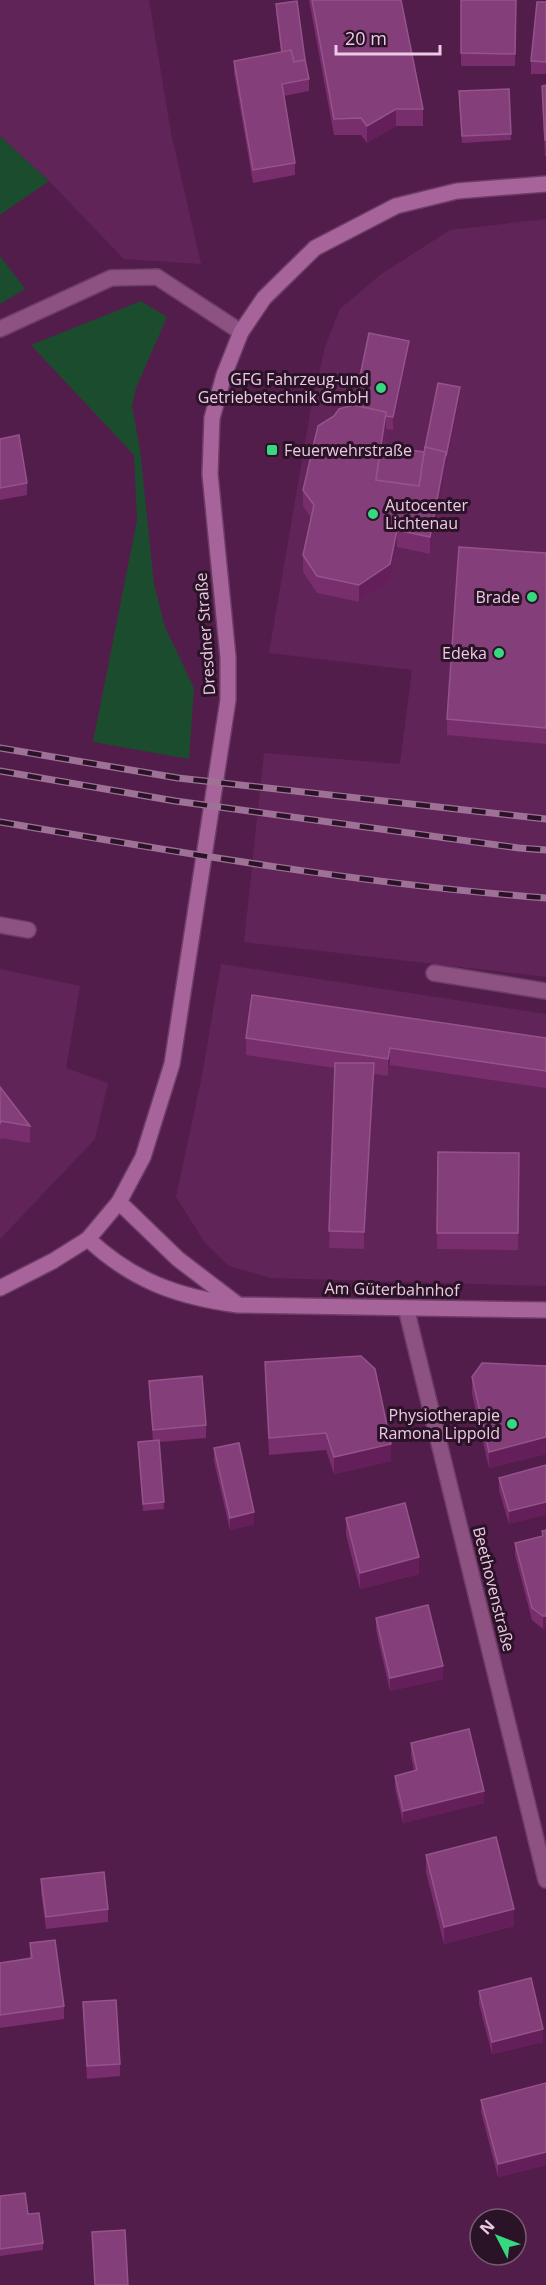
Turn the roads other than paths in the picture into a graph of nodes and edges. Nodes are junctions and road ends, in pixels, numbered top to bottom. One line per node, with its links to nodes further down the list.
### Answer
1 (546, 184): 3 (main road, Dresdner Straße)
2 (0, 329): 3 (street)
3 (241, 332): 8 (main road, Dresdner Straße)
4 (0, 925): 5 (street)
5 (28, 930)
6 (434, 973): 7 (street)
7 (546, 991)
8 (119, 1202): 9 (main road, Dresdner Straße); 11 (main road)
9 (88, 1239): 10 (main road, Dresdner Straße); 11 (main road, Am Güterbahnhof)
10 (0, 1288)
11 (238, 1305): 12 (main road, Am Güterbahnhof)
12 (406, 1308): 13 (main road, Am Güterbahnhof); 14 (street, Beethovenstraße)
13 (546, 1310)
14 (546, 1880)

